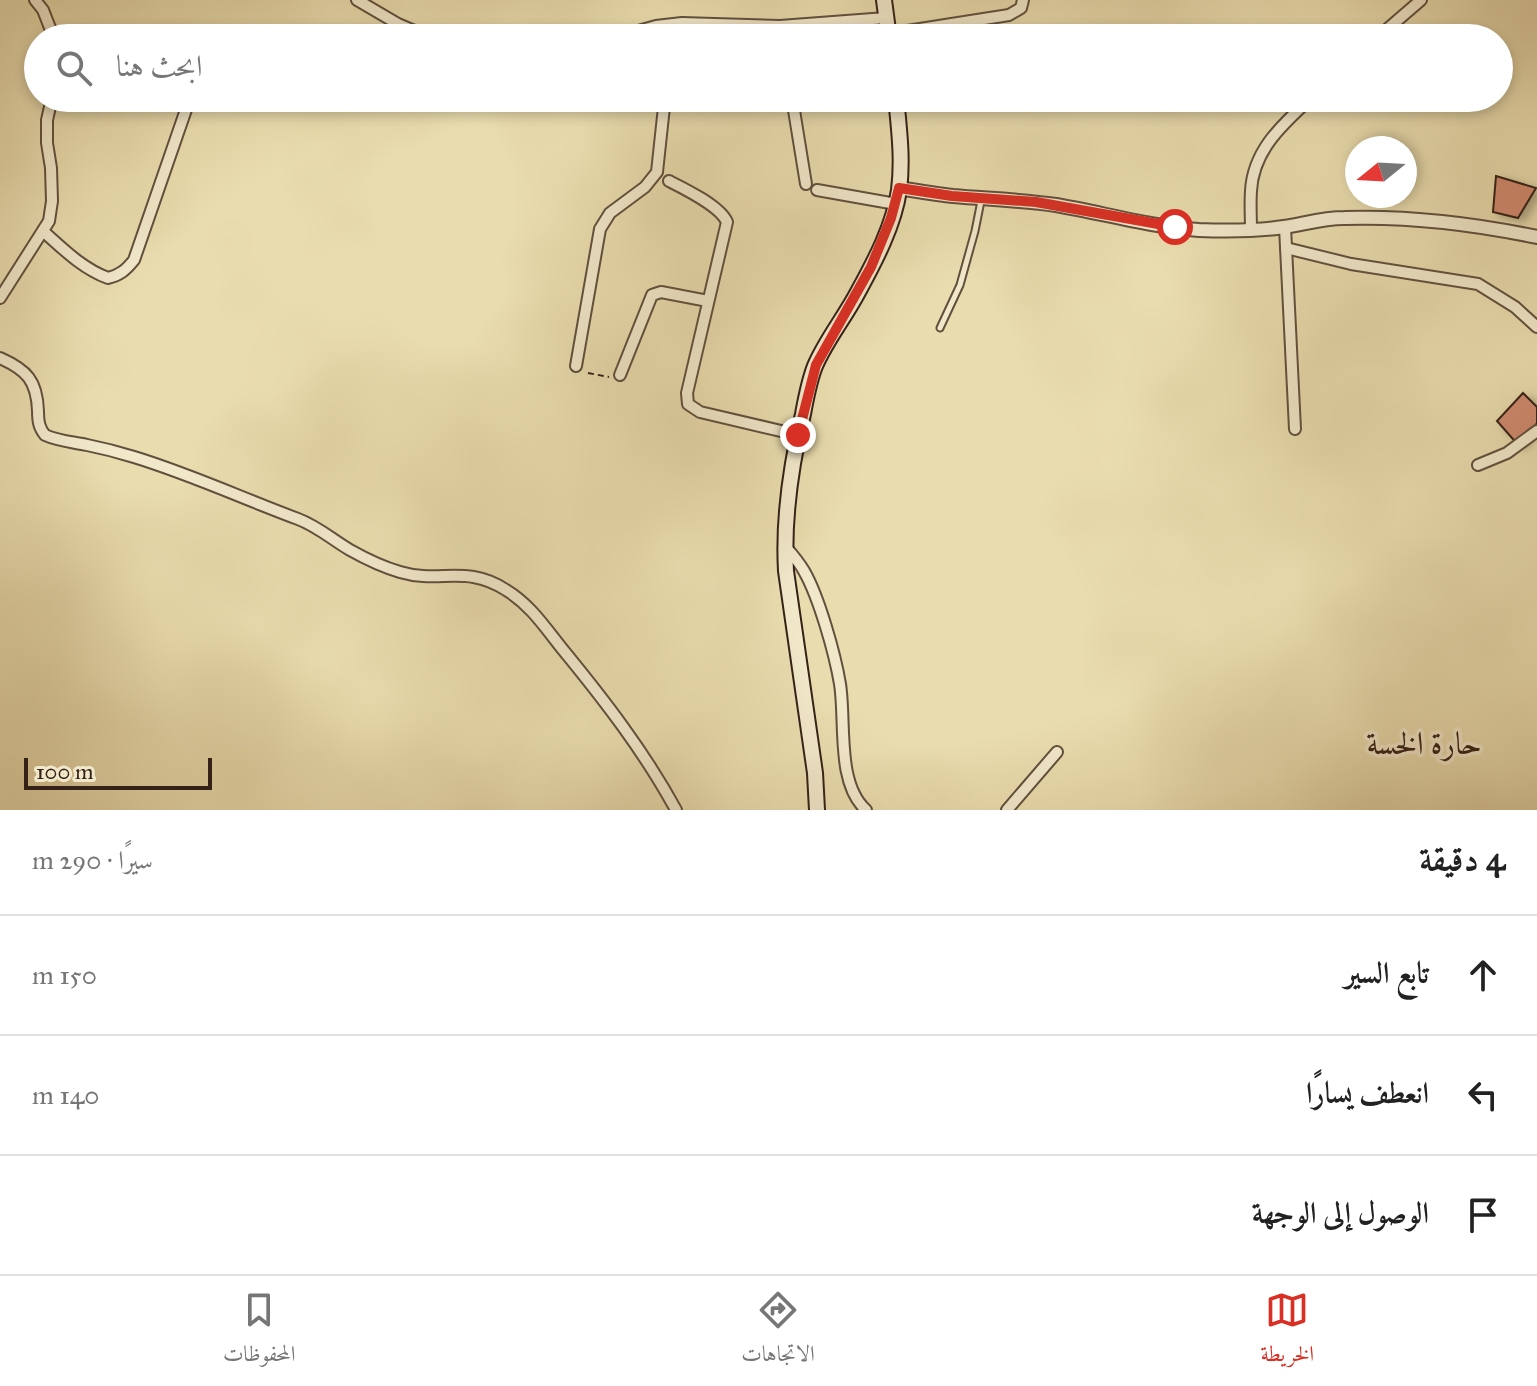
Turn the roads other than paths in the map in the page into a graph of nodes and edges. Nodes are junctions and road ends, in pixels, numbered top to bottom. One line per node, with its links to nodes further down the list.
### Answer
1 (35, 0): 7 (street)
2 (357, 0): 8 (street)
3 (884, 0): 6 (main road)
4 (1023, 0): 13 (street)
5 (1421, 0): 14 (street)
6 (886, 18): 11 (street); 12 (main road)
7 (48, 24)
8 (400, 24)
9 (673, 24): 10 (street)
10 (715, 24)
11 (806, 24)
12 (887, 24)
13 (957, 24)
14 (1393, 24)
15 (49, 112): 29 (street)
16 (185, 112): 29 (street)
17 (663, 112): 37 (street)
18 (794, 112): 22 (street)
19 (897, 112): 23 (main road)
20 (1297, 112): 28 (street)
21 (669, 181): 33 (street)
22 (806, 184)
23 (899, 188): 25 (street); 26 (main road)
24 (817, 190): 26 (street)
25 (982, 198): 28 (street); 35 (lane)
26 (896, 204): 41 (main road)
27 (1285, 227): 28 (street); 30 (street); 31 (street)
28 (1251, 230)
29 (43, 231): 32 (street)
30 (1536, 235)
31 (1286, 248): 34 (street); 39 (street)
32 (0, 298)
33 (708, 301): 38 (street); 41 (street)
34 (1537, 327)
35 (940, 328)
36 (0, 358): 45 (street)
37 (576, 366)
38 (620, 375)
39 (1295, 429)
40 (1537, 431): 42 (street)
41 (798, 435): 43 (main road)
42 (1478, 465)
43 (784, 545): 46 (main road); 47 (street)
44 (1057, 752): 48 (street)
45 (676, 810)
46 (817, 810)
47 (866, 810)
48 (1007, 810)

